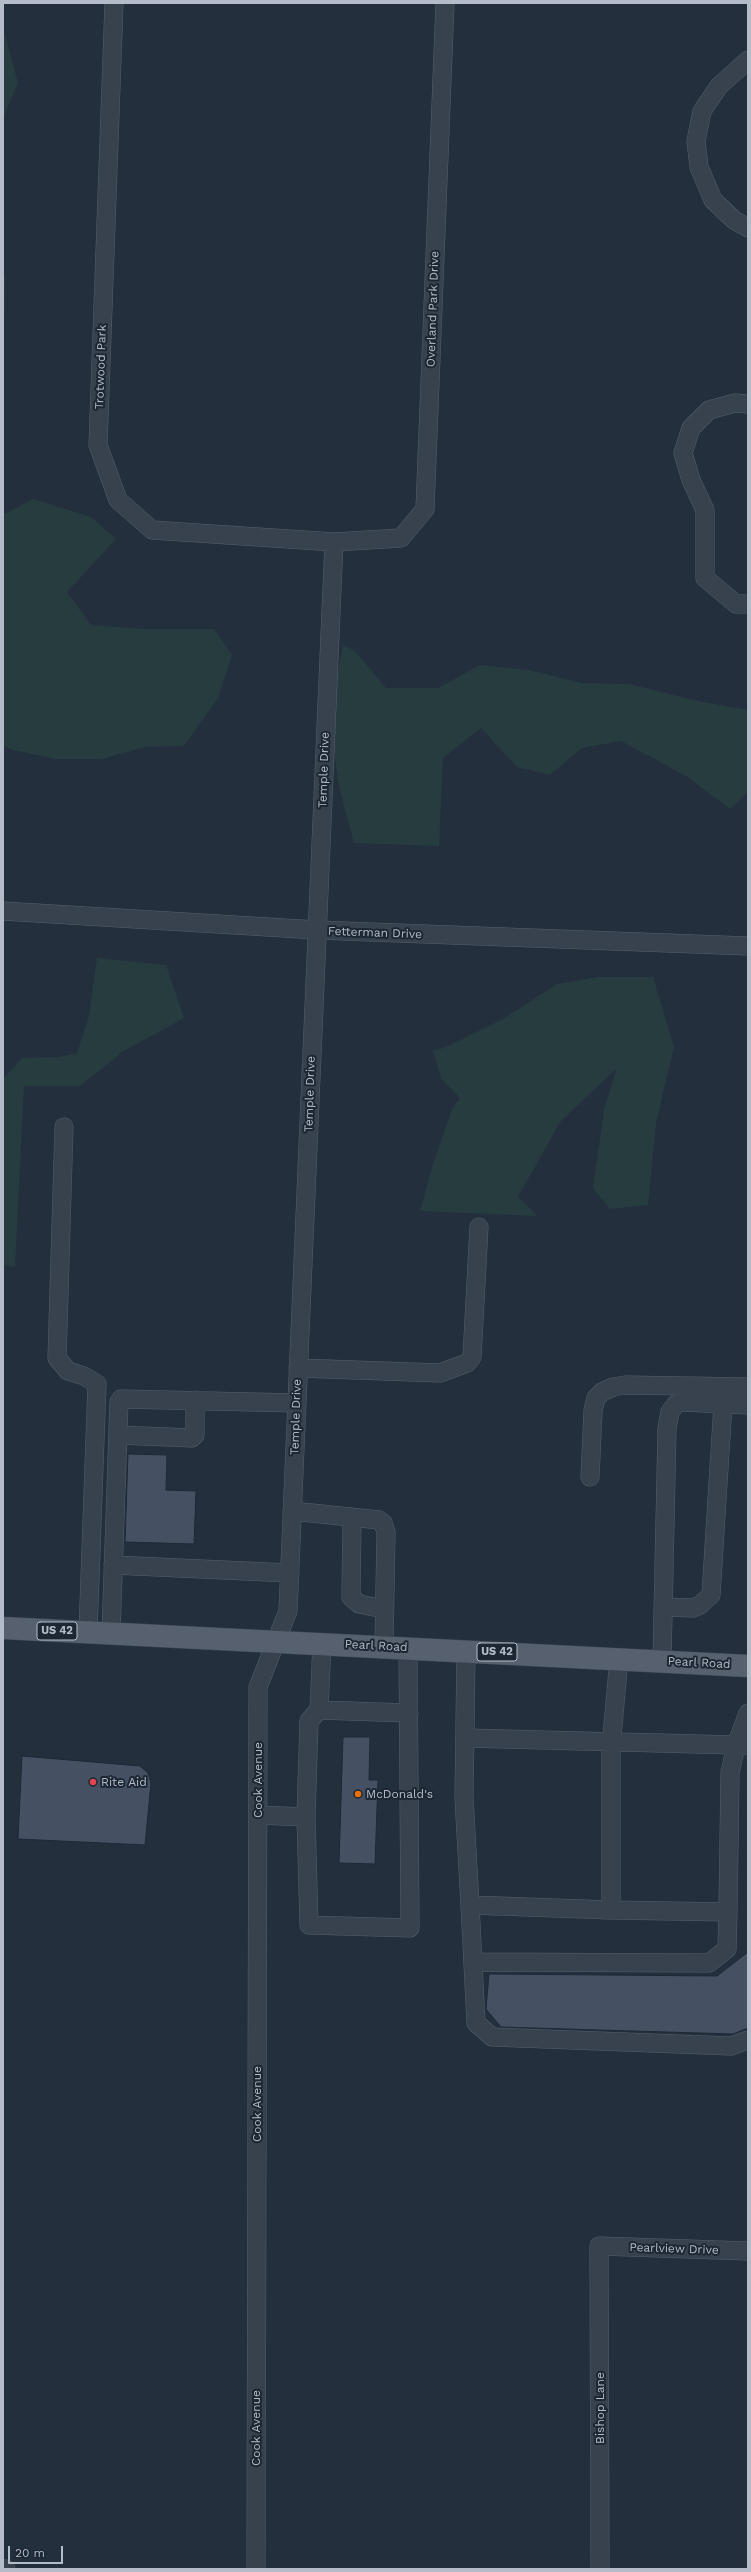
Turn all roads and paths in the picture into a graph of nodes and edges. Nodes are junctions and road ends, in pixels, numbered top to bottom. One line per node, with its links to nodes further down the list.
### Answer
1 (114, 3): 6 (street, Trotwood Park)
2 (445, 3): 6 (street, Overland Park Drive)
3 (748, 60): 4 (street)
4 (748, 228)
5 (748, 404): 7 (street)
6 (334, 542): 9 (street, Temple Drive)
7 (748, 604)
8 (3, 911): 9 (street, Fetterman Drive)
9 (317, 930): 10 (street, Fetterman Drive); 13 (street, Temple Drive)
10 (748, 946)
11 (64, 1127): 28 (street)
12 (479, 1227): 13 (street)
13 (298, 1368): 16 (street, Temple Drive)
14 (748, 1387): 20 (street)
15 (196, 1400): 16 (street); 19 (street); 19 (street)
16 (297, 1403): 21 (street, Temple Drive)
17 (723, 1404): 18 (street); 25 (street); 25 (street)
18 (748, 1405)
19 (118, 1435): 23 (street)
20 (590, 1477)
21 (292, 1511): 22 (street); 24 (street, Temple Drive)
22 (352, 1517): 26 (street); 26 (street)
23 (113, 1565): 24 (street); 29 (street)
24 (290, 1572): 30 (street, Temple Drive)
25 (663, 1607): 36 (street)
26 (384, 1609): 32 (street)
27 (3, 1628): 28 (main road, Pearl Road / US 42)
28 (88, 1632): 29 (main road, Pearl Road / US 42)
29 (111, 1633): 30 (main road, Pearl Road / US 42)
30 (277, 1643): 31 (main road, Pearl Road / US 42); 44 (street, Cook Avenue)
31 (322, 1643): 32 (main road, Pearl Road / US 42); 38 (street)
32 (384, 1646): 33 (main road, Pearl Road / US 42)
33 (408, 1648): 34 (main road, Pearl Road / US 42); 39 (street)
34 (466, 1651): 35 (main road, Pearl Road / US 42); 41 (street)
35 (619, 1659): 36 (main road, Pearl Road / US 42); 42 (street)
36 (662, 1661): 37 (main road, Pearl Road / US 42)
37 (748, 1666)
38 (319, 1710): 39 (street); 45 (street)
39 (409, 1713): 45 (street)
40 (748, 1713): 43 (street)
41 (465, 1738): 42 (street); 46 (street)
42 (612, 1741): 43 (street); 47 (street)
43 (742, 1745): 48 (street)
44 (258, 1816): 45 (street); 53 (street, Cook Avenue)
45 (306, 1817)
46 (470, 1906): 47 (street); 49 (street)
47 (611, 1910): 48 (street)
48 (728, 1912): 49 (street)
49 (473, 1962): 50 (street)
50 (748, 2040)
51 (599, 2246): 52 (street, Pearlview Drive); 54 (street, Bishop Lane)
52 (748, 2251)
53 (256, 2569)
54 (600, 2569)

